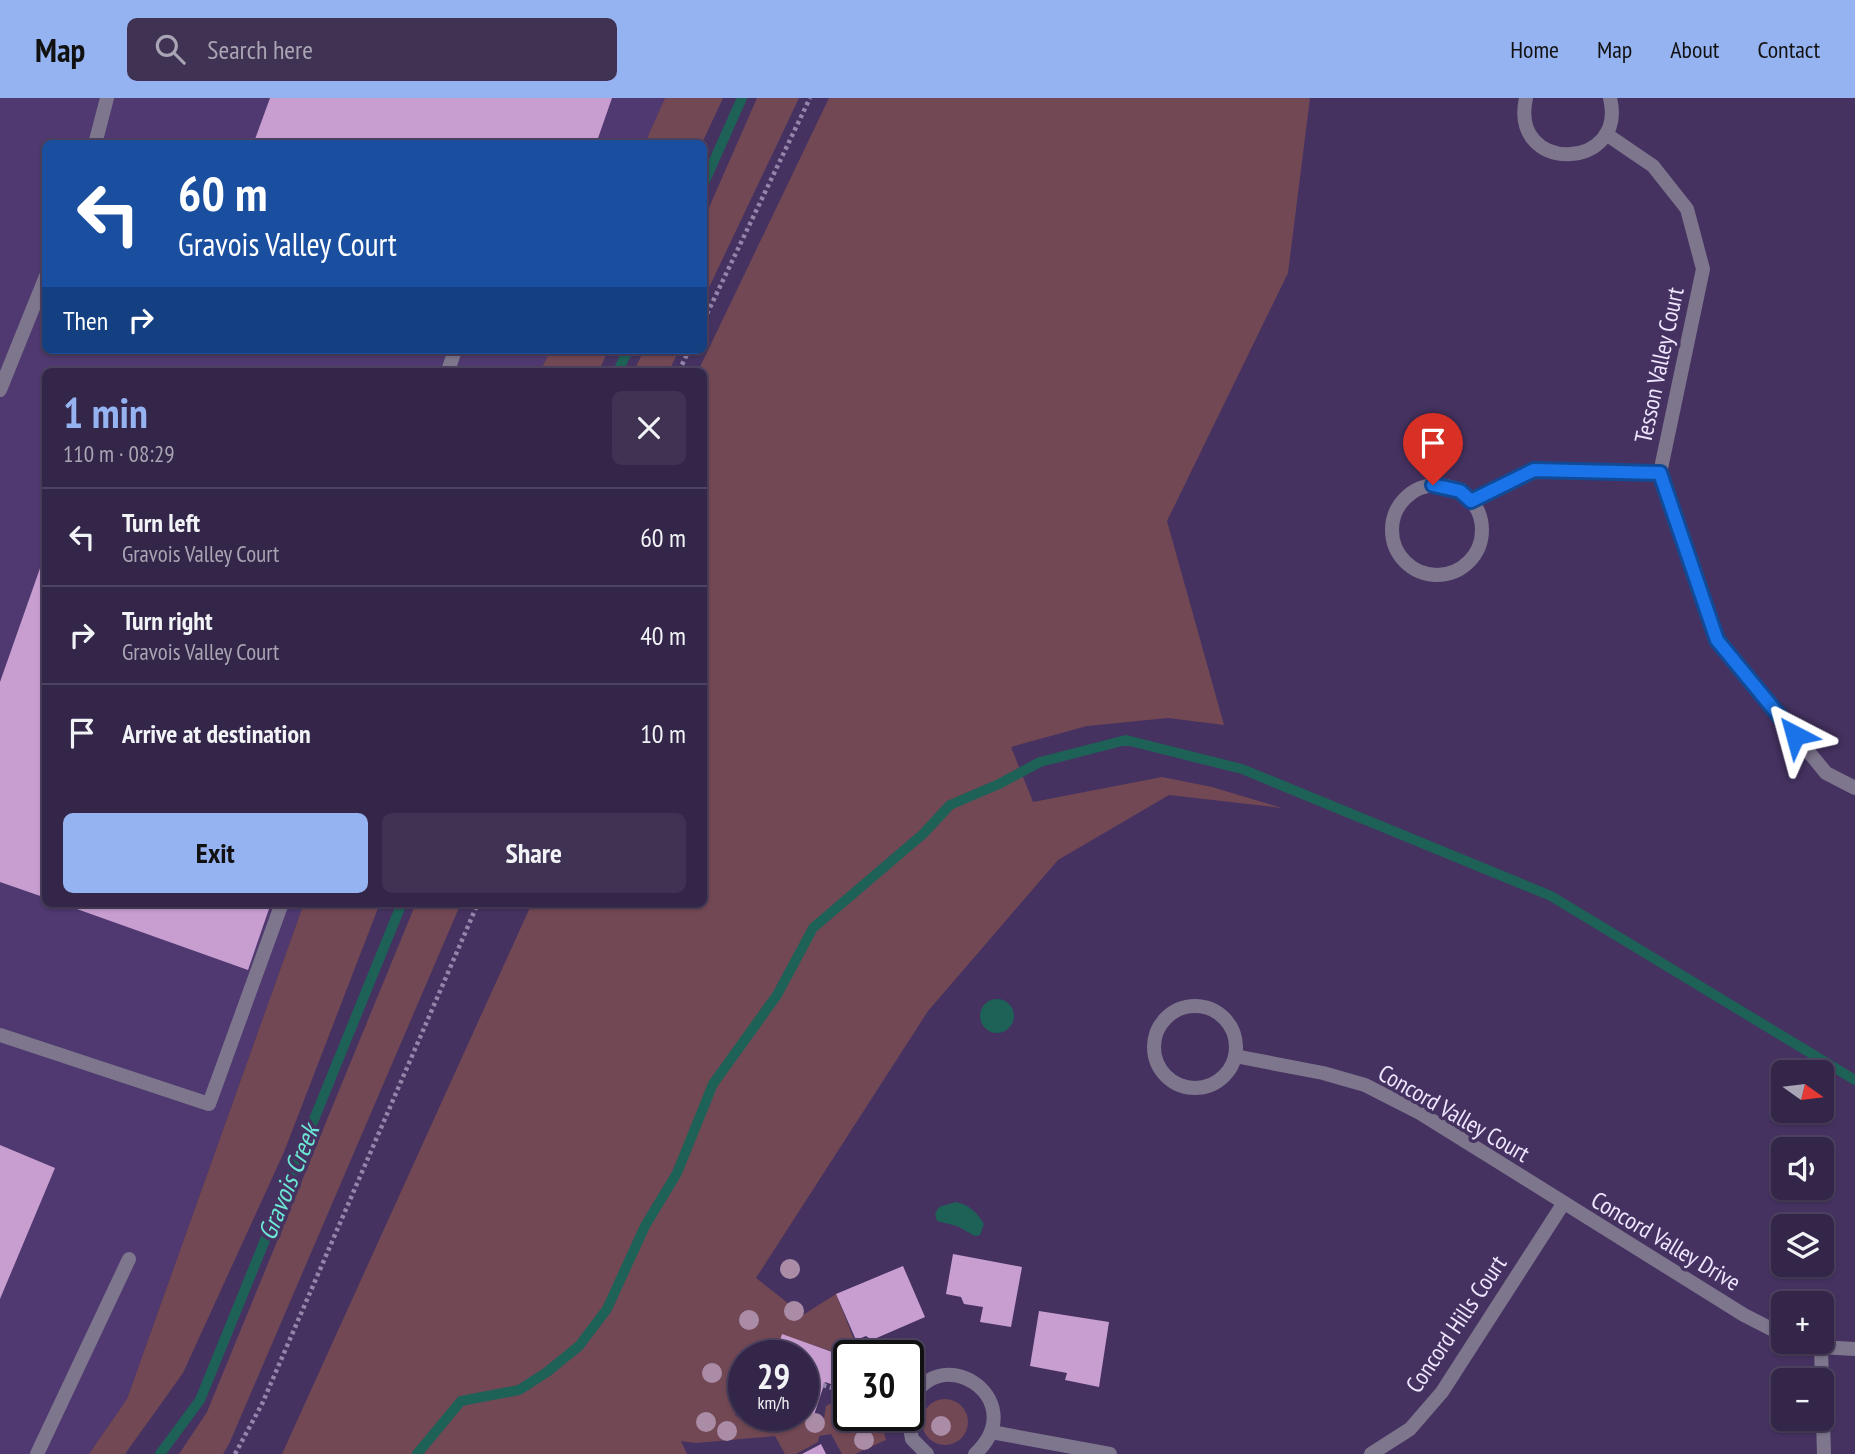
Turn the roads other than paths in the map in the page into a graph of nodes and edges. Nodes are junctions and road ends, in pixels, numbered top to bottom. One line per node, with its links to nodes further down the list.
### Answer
1 (107, 98): 5 (street)
2 (1526, 98): 4 (street)
3 (1610, 98): 4 (street)
4 (1606, 134): 8 (street, Tesson Valley Court)
5 (96, 140)
6 (42, 286): 7 (street)
7 (0, 390)
8 (1660, 473): 9 (street); 10 (street, Tesson Valley Court)
9 (1471, 501): 9 (street)
10 (1855, 788)
11 (281, 907): 12 (street)
12 (0, 1035)
13 (1236, 1056): 13 (street); 14 (street, Concord Valley Court)
14 (1563, 1204): 16 (street, Concord Valley Drive); 27 (street, Concord Hills Court)
15 (129, 1259): 23 (street)
16 (1771, 1329)
17 (1834, 1348): 18 (street)
18 (1855, 1349)
19 (924, 1384): 22 (street)
20 (911, 1431): 24 (street)
21 (1823, 1431): 28 (street)
22 (991, 1432): 25 (street); 26 (street)
23 (37, 1454)
24 (927, 1454)
25 (975, 1454)
26 (1110, 1454)
27 (1371, 1454)
28 (1824, 1454)

